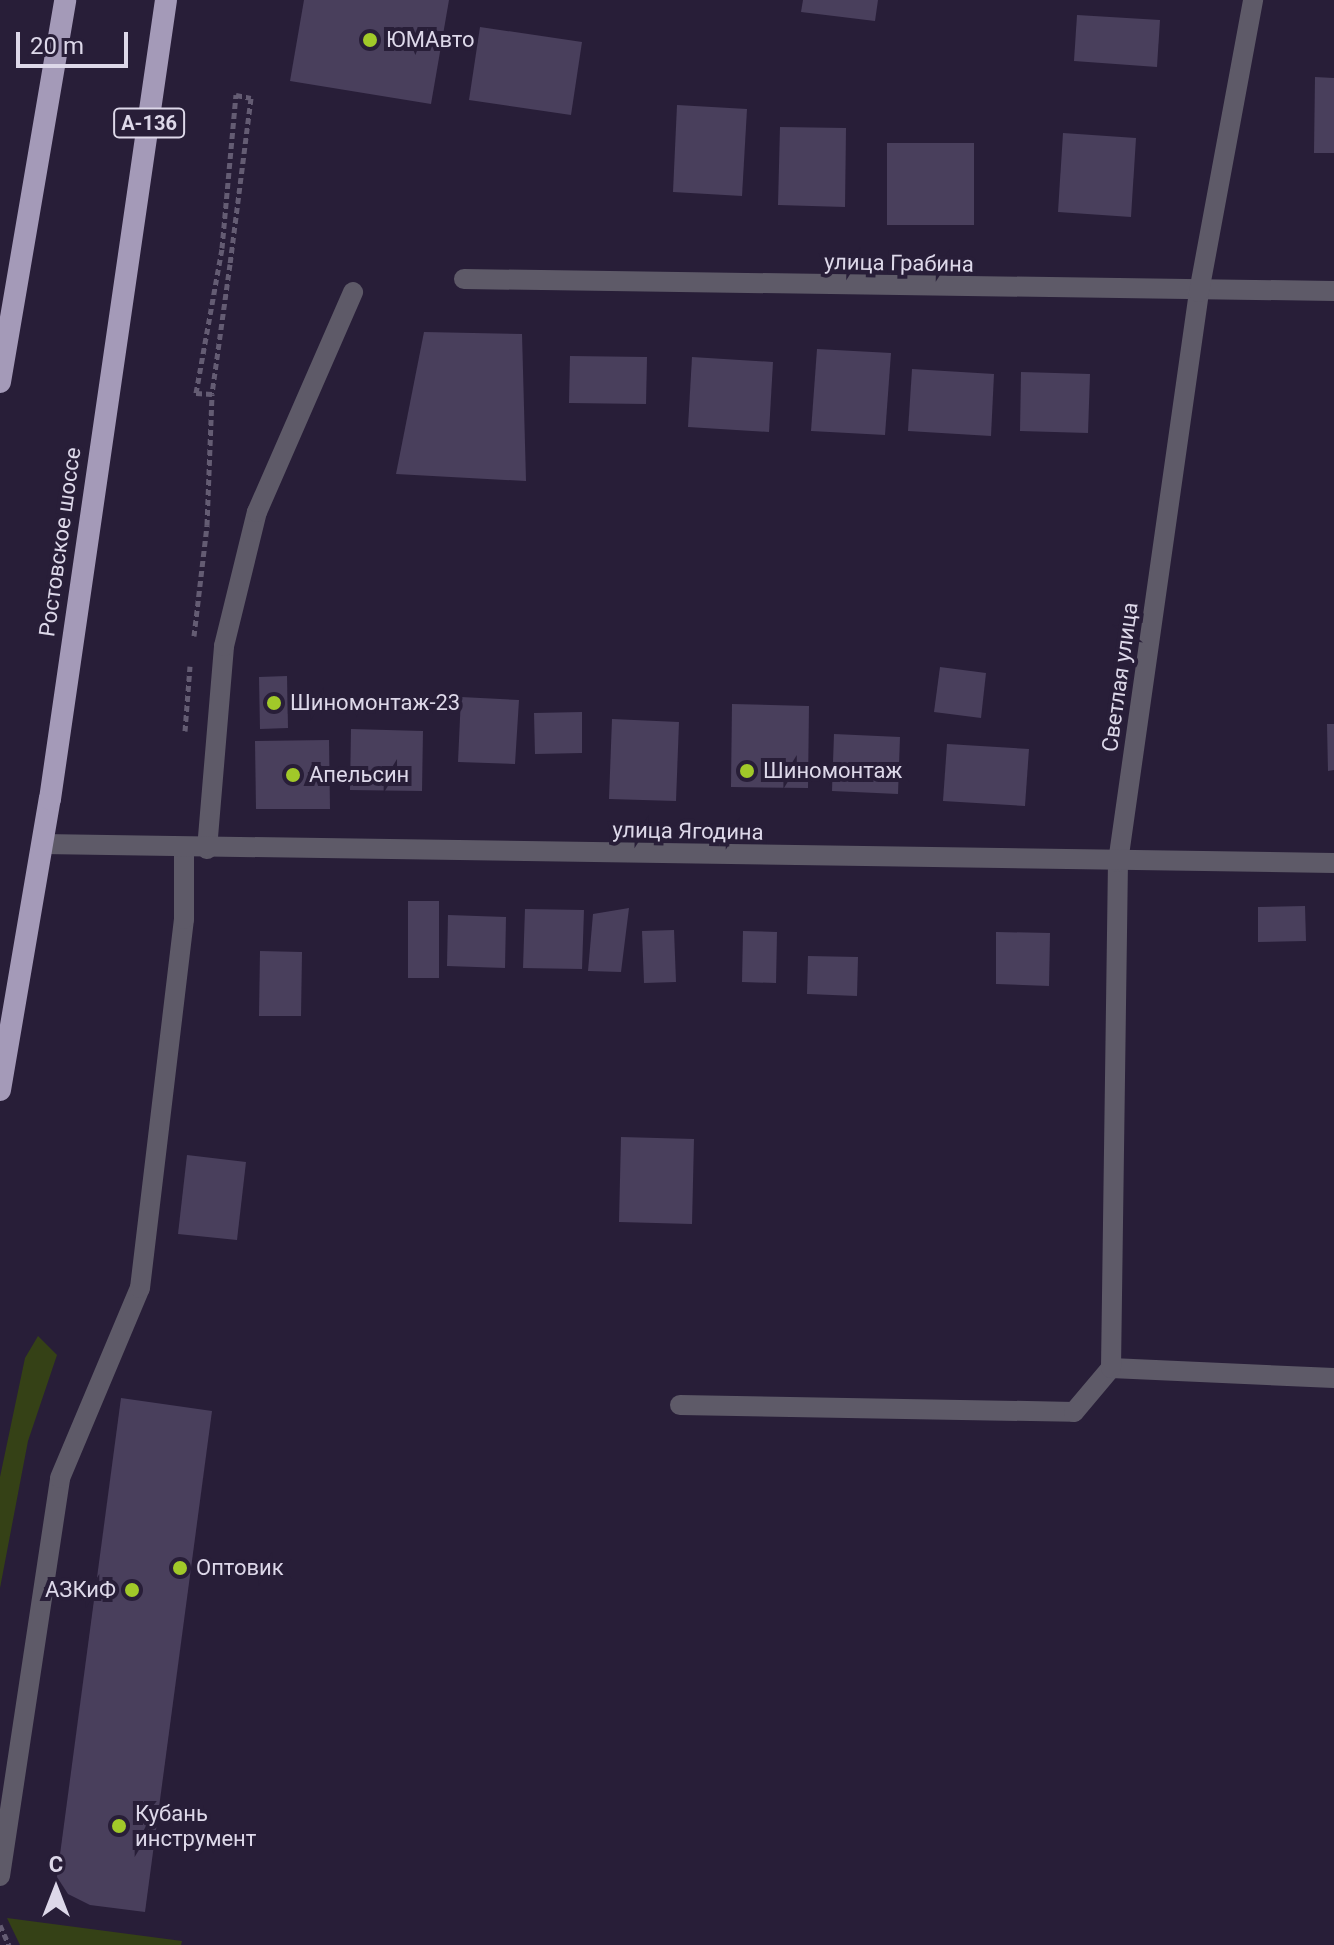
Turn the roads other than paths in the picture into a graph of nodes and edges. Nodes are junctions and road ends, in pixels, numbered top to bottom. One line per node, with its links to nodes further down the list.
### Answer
1 (65, 0): 8 (highway)
2 (1253, 0): 7 (street, Светлая улица)
3 (163, 4): 9 (highway, Ростовское шоссе / А-136)
4 (464, 279): 7 (street, улица Грабина)
5 (1334, 291): 7 (street, улица Грабина)
6 (353, 292): 11 (street)
7 (1199, 292): 12 (street, Светлая улица)
8 (0, 382)
9 (42, 844): 10 (street, улица Ягодина); 14 (highway, Ростовское шоссе / А-136)
10 (184, 849): 11 (street, улица Ягодина); 18 (street)
11 (207, 849): 12 (street, улица Ягодина)
12 (1118, 862): 13 (street, улица Ягодина); 15 (street, Светлая улица)
13 (1334, 863)
14 (0, 1090)
15 (1111, 1368): 16 (street); 17 (street)
16 (1334, 1378)
17 (680, 1405)
18 (0, 1876)

